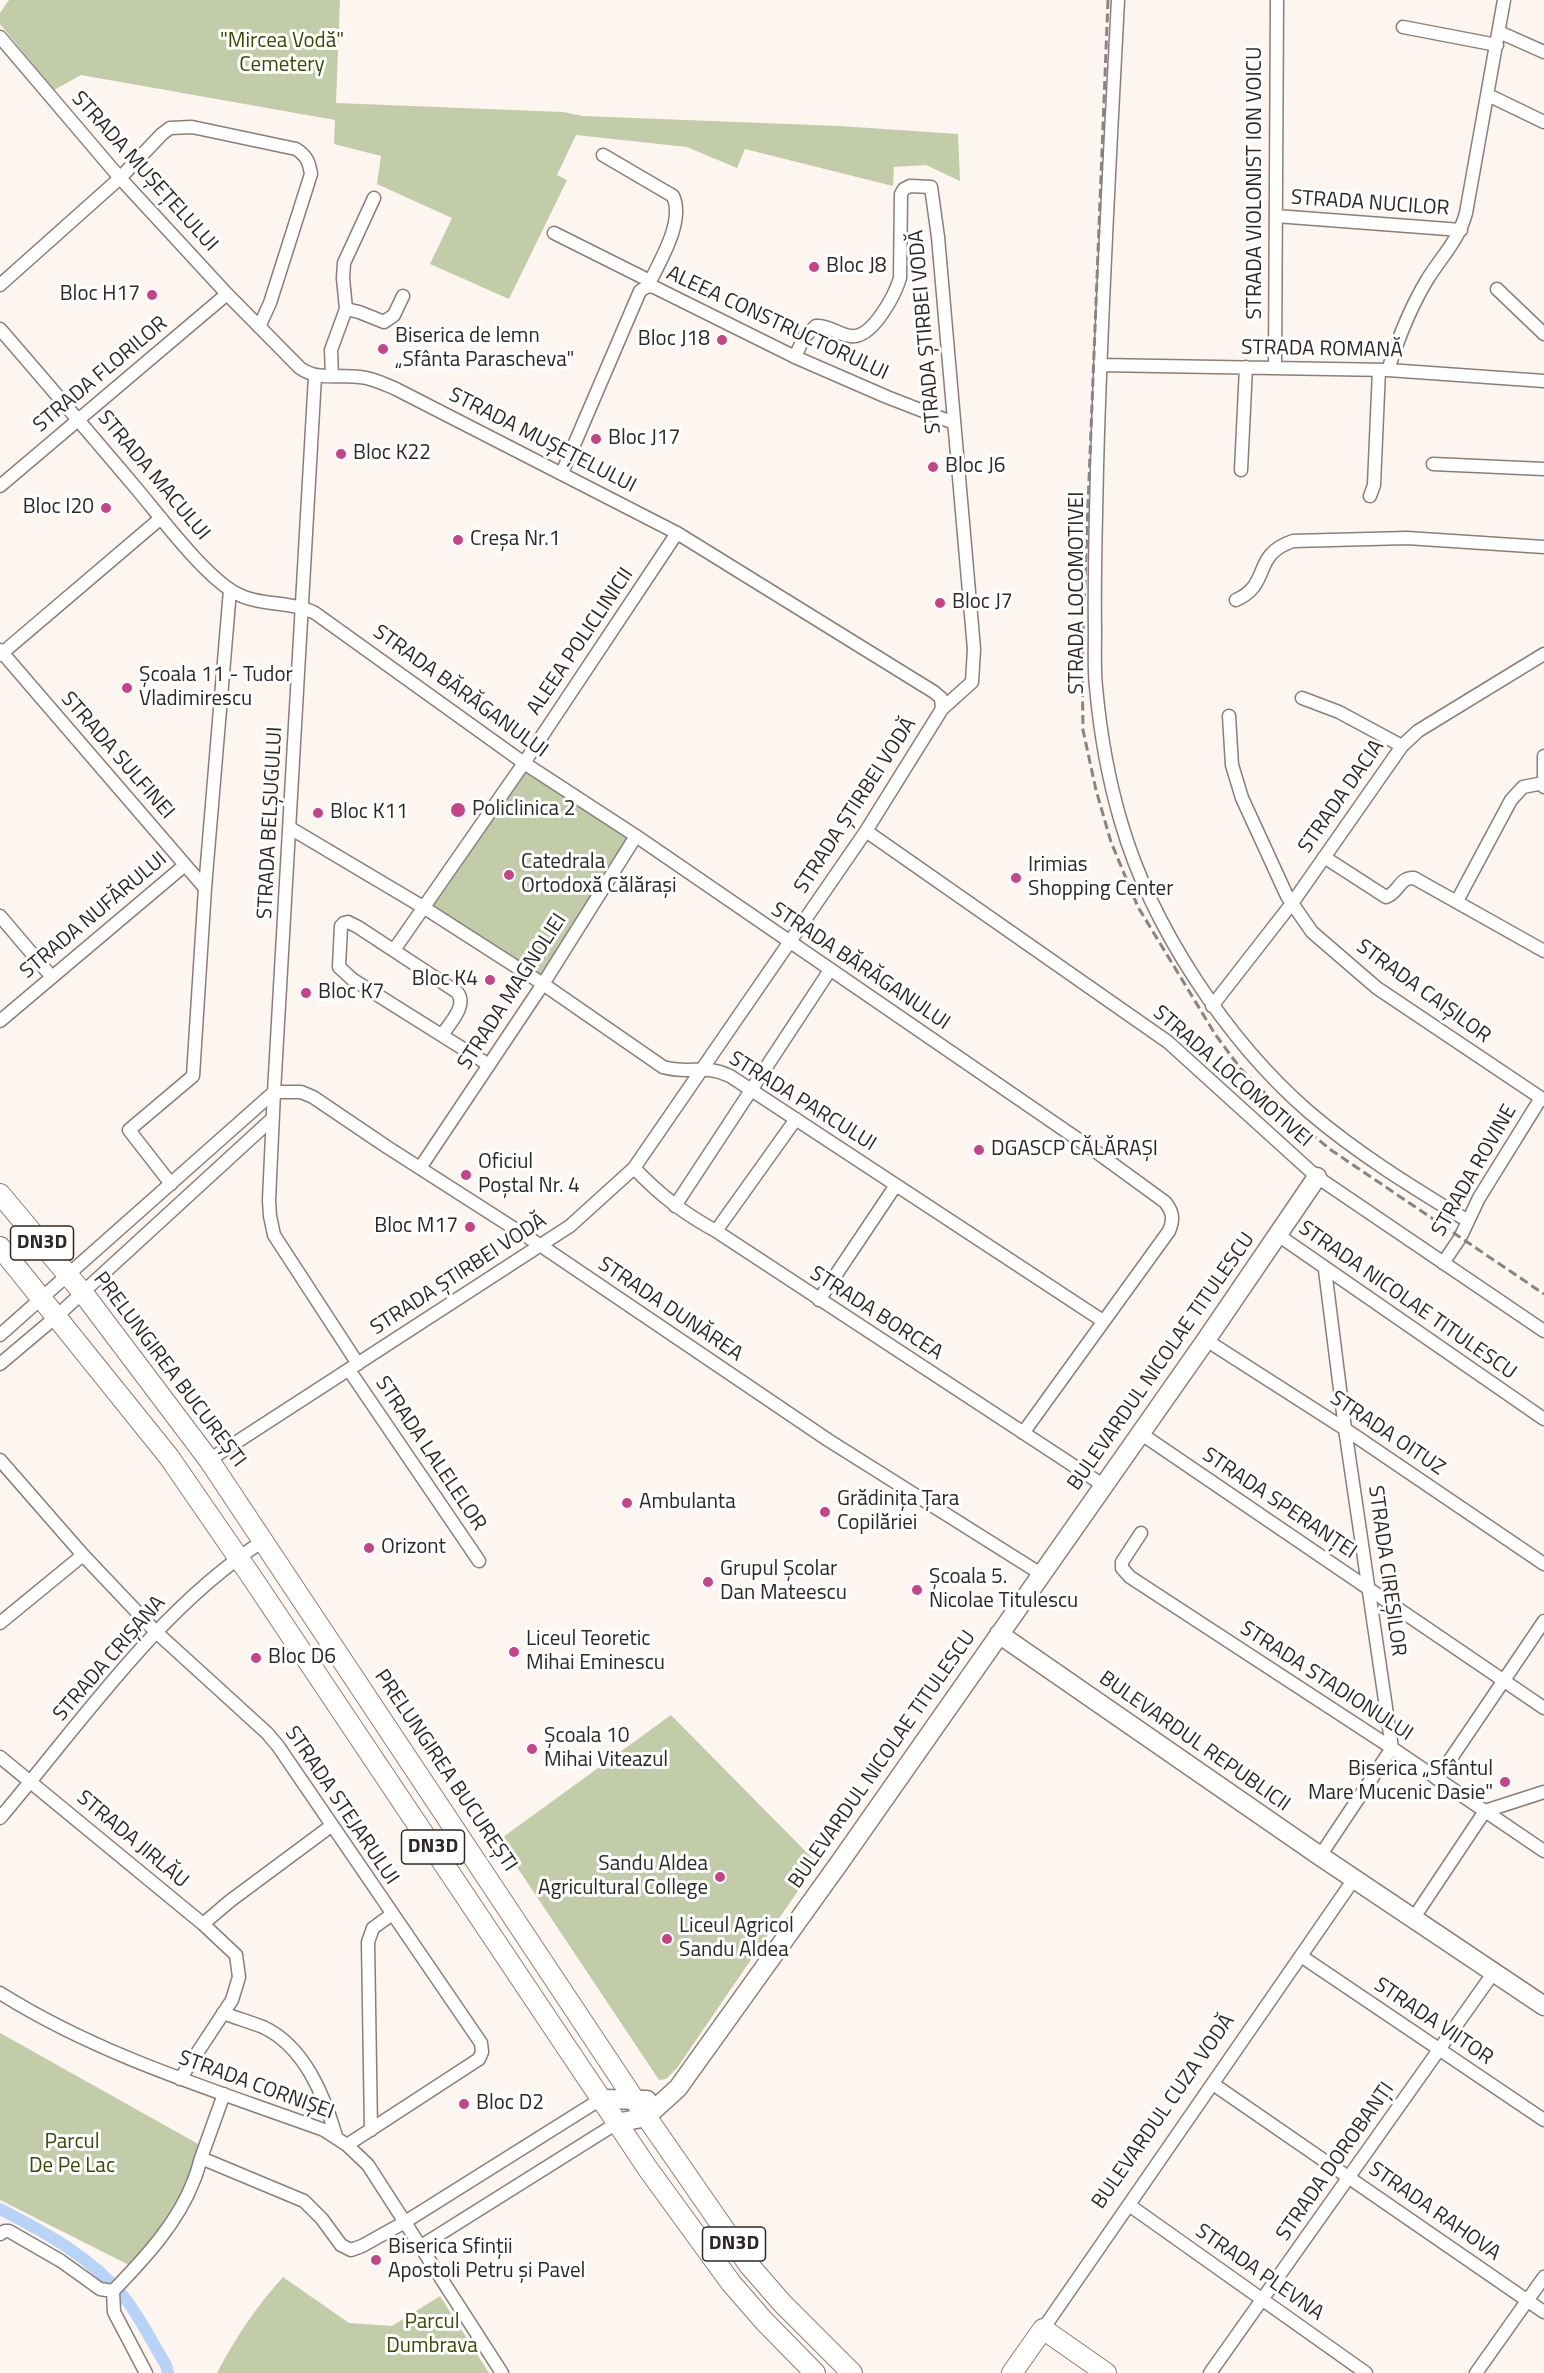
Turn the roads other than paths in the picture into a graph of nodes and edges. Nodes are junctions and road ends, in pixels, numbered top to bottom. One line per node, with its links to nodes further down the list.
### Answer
1 (1118, 0): 27 (street, STRADA LOCOMOTIVEI)
2 (1276, 0): 14 (street, STRADA VIOLONIST ION VOICU)
3 (1504, 0): 5 (street)
4 (1403, 27): 7 (street)
5 (1499, 32): 7 (street); 8 (street)
6 (0, 37): 12 (street, STRADA MUȘEȚELULUI)
7 (1497, 45): 9 (street)
8 (1544, 52)
9 (1488, 95): 10 (street); 15 (street)
10 (1544, 122)
11 (603, 155): 17 (street, ALEEA CONSTRUCTORULUI)
12 (120, 178): 18 (street); 20 (street, STRADA MUȘEȚELULUI); 23 (street)
13 (375, 198): 22 (street)
14 (1276, 216): 15 (street, STRADA NUCILOR); 29 (street, STRADA VIOLONIST ION VOICU)
15 (1461, 230): 30 (street)
16 (554, 233): 17 (street)
17 (649, 283): 26 (street, ALEEA CONSTRUCTORULUI); 39 (street)
18 (0, 285)
19 (1497, 289): 25 (street)
20 (227, 294): 23 (street, STRADA MUȘEȚELULUI); 34 (street, STRADA FLORILOR)
21 (403, 296): 22 (street)
22 (346, 309): 32 (street)
23 (259, 327): 31 (street, STRADA MUȘEȚELULUI)
24 (0, 329): 34 (street, STRADA MACULUI)
25 (1544, 334)
26 (795, 357): 35 (street, ALEEA CONSTRUCTORULUI); 35 (street, STRADA ȘTIRBEI VODĂ)
27 (1100, 365): 28 (street, STRADA ROMANĂ); 73 (street, STRADA LOCOMOTIVEI)
28 (1246, 367): 29 (street, STRADA ROMANĂ); 38 (street)
29 (1275, 367): 30 (street, STRADA ROMANĂ)
30 (1384, 370): 33 (street, STRADA ROMANĂ); 41 (street)
31 (315, 376): 32 (street, STRADA MUȘEȚELULUI); 47 (street, STRADA BELȘUGULUI)
32 (332, 376): 39 (street, STRADA MUȘEȚELULUI)
33 (1544, 381)
34 (78, 419): 40 (street, STRADA FLORILOR); 42 (street, STRADA MACULUI)
35 (954, 423): 51 (street, STRADA ȘTIRBEI VODĂ)
36 (1433, 464): 37 (street)
37 (1544, 469)
38 (1241, 470)
39 (562, 473): 43 (street, STRADA MUȘEȚELULUI)
40 (0, 486)
41 (1370, 496)
42 (161, 518): 45 (street, STRADA MACULUI); 48 (street)
43 (677, 532): 51 (street, STRADA MUȘEȚELULUI); 55 (street, ALEEA POLICLINICII)
44 (1544, 547): 46 (street)
45 (230, 590): 47 (street, STRADA MACULUI); 62 (street)
46 (1236, 600)
47 (302, 606): 55 (street, STRADA BĂRĂGANULUI); 57 (street, STRADA BELȘUGULUI)
48 (1, 653): 61 (street, STRADA SULFINEI)
49 (1544, 654): 53 (street, STRADA DACIA)
50 (1302, 698): 53 (street)
51 (942, 709): 58 (street, STRADA ȘTIRBEI VODĂ)
52 (1228, 716): 64 (street, STRADA CAIȘILOR)
53 (1402, 746): 60 (street, STRADA DACIA)
54 (1544, 756): 56 (street)
55 (524, 763): 59 (street, STRADA BĂRĂGANULUI); 65 (street, ALEEA POLICLINICII)
56 (1543, 785): 63 (street)
57 (290, 828): 65 (street, STRADA PARCULUI); 79 (street, STRADA BELȘUGULUI)
58 (866, 831): 67 (street, STRADA ȘTIRBEI VODĂ); 85 (street, STRADA LOCOMOTIVEI)
59 (636, 836): 67 (street, STRADA BĂRĂGANULUI); 72 (street, STRADA MAGNOLIEI)
60 (1324, 857): 63 (street); 64 (street, STRADA DACIA)
61 (185, 865): 62 (street, STRADA SULFINEI); 71 (street, STRADA NUFĂRULUI)
62 (205, 888): 86 (street)
63 (1457, 901): 69 (street)
64 (1293, 902): 73 (street, STRADA DACIA); 80 (street, STRADA CAIȘILOR)
65 (423, 907): 68 (street, ALEEA POLICLINICII); 72 (street, STRADA PARCULUI)
66 (0, 916): 71 (street)
67 (789, 942): 70 (street, STRADA BĂRĂGANULUI); 77 (street, STRADA ȘTIRBEI VODĂ)
68 (393, 950): 75 (street); 75 (street)
69 (1544, 951)
70 (831, 970): 78 (street); 102 (street, STRADA BĂRĂGANULUI)
71 (51, 976): 74 (street, STRADA NUFĂRULUI)
72 (543, 984): 76 (street, STRADA MAGNOLIEI); 77 (street, STRADA PARCULUI)
73 (1212, 1006): 90 (street, STRADA LOCOMOTIVEI)
74 (0, 1021)
75 (442, 1035): 76 (street)
76 (489, 1065): 83 (street, STRADA MAGNOLIEI)
77 (703, 1068): 78 (street, STRADA PARCULUI); 84 (street, STRADA ȘTIRBEI VODĂ)
78 (752, 1090): 82 (street, STRADA PARCULUI); 89 (street)
79 (274, 1092): 81 (street, STRADA BELȘUGULUI); 83 (street, STRADA DUNĂREA); 86 (street)
80 (1542, 1099): 90 (street, STRADA ROVINE)
81 (273, 1118): 98 (street); 107 (street, STRADA LALELELOR)
82 (795, 1119): 87 (street, STRADA PARCULUI); 91 (street)
83 (420, 1168): 93 (street, STRADA DUNĂREA)
84 (634, 1168): 89 (street, STRADA BORCEA); 93 (street, STRADA ȘTIRBEI VODĂ)
85 (1317, 1177): 92 (main road, BULEVARDUL NICOLAE TITULESCU); 95 (street, STRADA LOCOMOTIVEI)
86 (171, 1184): 97 (street)
87 (896, 1185): 100 (street); 102 (street, STRADA PARCULUI)
88 (0, 1194): 97 (main road, PRELUNGIREA BUCUREȘTI / DN3D)
89 (675, 1206): 91 (street, STRADA BORCEA)
90 (1468, 1221): 95 (street, STRADA ROVINE)
91 (716, 1231): 100 (street, STRADA BORCEA)
92 (1278, 1235): 96 (street, STRADA NICOLAE TITULESCU); 105 (main road, BULEVARDUL NICOLAE TITULESCU)
93 (540, 1245): 107 (street, STRADA ȘTIRBEI VODĂ); 121 (street, STRADA DUNĂREA)
94 (0, 1246): 99 (main road, DN3D)
95 (1443, 1263): 103 (street, STRADA LOCOMOTIVEI)
96 (1325, 1270): 108 (street, STRADA NICOLAE TITULESCU); 109 (street, STRADA CIREȘILOR)
97 (68, 1275): 98 (main road, PRELUNGIREA BUCUREȘTI / DN3D); 99 (street)
98 (83, 1293): 101 (street); 113 (main road, PRELUNGIREA BUCUREȘTI / DN3D)
99 (43, 1298): 101 (main road, DN3D); 104 (street)
100 (819, 1300): 110 (street, STRADA BORCEA)
101 (57, 1316): 106 (street); 118 (main road, DN3D)
102 (1103, 1321): 110 (street, STRADA BĂRĂGANULUI)
103 (1544, 1330)
104 (0, 1335)
105 (1206, 1340): 109 (street, STRADA OITUZ); 111 (main road, BULEVARDUL NICOLAE TITULESCU)
106 (0, 1364)
107 (353, 1367): 113 (street, STRADA ȘTIRBEI VODĂ); 119 (street, STRADA LALELELOR)
108 (1544, 1419)
109 (1345, 1429): 120 (street, STRADA OITUZ); 122 (street, STRADA CIREȘILOR)
110 (1023, 1433): 114 (street, STRADA BORCEA)
111 (1140, 1433): 114 (main road, BULEVARDUL NICOLAE TITULESCU); 122 (street, STRADA SPERANȚEI)
112 (0, 1460): 117 (street, STRADA STEJARULUI)
113 (209, 1460): 116 (main road, PRELUNGIREA BUCUREȘTI / DN3D)
114 (1103, 1485): 121 (main road, BULEVARDUL NICOLAE TITULESCU)
115 (1141, 1533): 129 (street, STRADA STADIONULUI)
116 (263, 1541): 118 (street, STRADA CRIȘANA); 153 (main road, PRELUNGIREA BUCUREȘTI / DN3D)
117 (83, 1555): 124 (street); 125 (street, STRADA STEJARULUI)
118 (238, 1557): 125 (street, STRADA CRIȘANA); 152 (main road, DN3D)
119 (479, 1561)
120 (1544, 1564)
121 (1041, 1574): 126 (main road, BULEVARDUL NICOLAE TITULESCU)
122 (1370, 1590): 127 (street, STRADA SPERANȚEI); 129 (street, STRADA CIREȘILOR)
123 (1544, 1621): 127 (street)
124 (0, 1623)
125 (155, 1631): 132 (street, STRADA CRIȘANA); 136 (street, STRADA STEJARULUI)
126 (999, 1634): 138 (main road, BULEVARDUL REPUBLICII); 154 (main road, BULEVARDUL NICOLAE TITULESCU)
127 (1503, 1681): 128 (street, STRADA SPERANȚEI); 131 (street)
128 (1544, 1708)
129 (1392, 1748): 131 (street, STRADA STADIONULUI); 138 (street)
130 (0, 1757): 132 (street, STRADA JIRLĂU)
131 (1437, 1779): 134 (street, STRADA STADIONULUI)
132 (32, 1781): 135 (street, STRADA CRIȘANA); 142 (street, STRADA JIRLĂU)
133 (1544, 1791): 134 (street)
134 (1485, 1811): 137 (street, STRADA STADIONULUI); 141 (street)
135 (0, 1818)
136 (332, 1826): 140 (street, STRADA STEJARULUI); 142 (street)
137 (1544, 1851)
138 (1320, 1856): 139 (main road, BULEVARDUL REPUBLICII)
139 (1354, 1879): 141 (main road, BULEVARDUL REPUBLICII); 143 (street, BULEVARDUL CUZA VODĂ)
140 (391, 1915): 158 (street); 158 (street, STRADA STEJARULUI)
141 (1413, 1919): 144 (main road, BULEVARDUL REPUBLICII)
142 (203, 1924): 147 (street, STRADA JIRLĂU)
143 (1301, 1956): 148 (street, STRADA VIITOR); 150 (street, BULEVARDUL CUZA VODĂ)
144 (1494, 1972): 146 (main road, BULEVARDUL REPUBLICII); 148 (street, STRADA DOROBANȚI)
145 (0, 1993): 149 (street, STRADA CORNIȘEI)
146 (1544, 2006)
147 (223, 2013): 149 (street); 159 (street)
148 (1439, 2049): 156 (street, STRADA VIITOR); 162 (street, STRADA DOROBANȚI)
149 (180, 2079): 151 (street, STRADA CORNIȘEI)
150 (1213, 2084): 162 (street, STRADA RAHOVA); 163 (street, BULEVARDUL CUZA VODĂ)
151 (224, 2094): 159 (street, STRADA CORNIȘEI); 161 (street)
152 (600, 2099): 153 (main road); 157 (main road, DN3D); 164 (street)
153 (634, 2099): 154 (main road); 155 (main road, PRELUNGIREA BUCUREȘTI / DN3D)
154 (666, 2100): 155 (main road, BULEVARDUL NICOLAE TITULESCU)
155 (646, 2117): 157 (main road, BULEVARDUL NICOLAE TITULESCU); 176 (main road, PRELUNGIREA BUCUREȘTI / DN3D)
156 (1544, 2120)
157 (617, 2123): 166 (street, BULEVARDUL NICOLAE TITULESCU); 175 (main road, DN3D)
158 (371, 2130): 160 (street, STRADA STEJARULUI)
159 (336, 2136): 160 (street, STRADA CORNIȘEI)
160 (347, 2145): 164 (street, STRADA CORNIȘEI)
161 (201, 2158): 164 (street); 168 (street)
162 (1350, 2177): 169 (street, STRADA DOROBANȚI); 170 (street, STRADA RAHOVA)
163 (1129, 2205): 169 (street, STRADA PLEVNA); 172 (street, BULEVARDUL CUZA VODĂ)
164 (405, 2222): 166 (street, STRADA CORNIȘEI)
165 (0, 2234): 168 (street)
166 (421, 2246): 174 (street, STRADA CORNIȘEI)
167 (1544, 2277): 170 (street)
168 (112, 2291): 173 (street)
169 (1262, 2300): 179 (street, STRADA DOROBANȚI); 180 (street, STRADA PLEVNA)
170 (1528, 2301): 171 (street, STRADA RAHOVA); 181 (street)
171 (1544, 2312)
172 (1043, 2329): 177 (main road, BULEVARDUL CUZA VODĂ); 178 (main road)
173 (146, 2373)
174 (502, 2373)
175 (814, 2373)
176 (852, 2373)
177 (1012, 2373)
178 (1106, 2373)
179 (1210, 2373)
180 (1366, 2373)
181 (1476, 2373)

